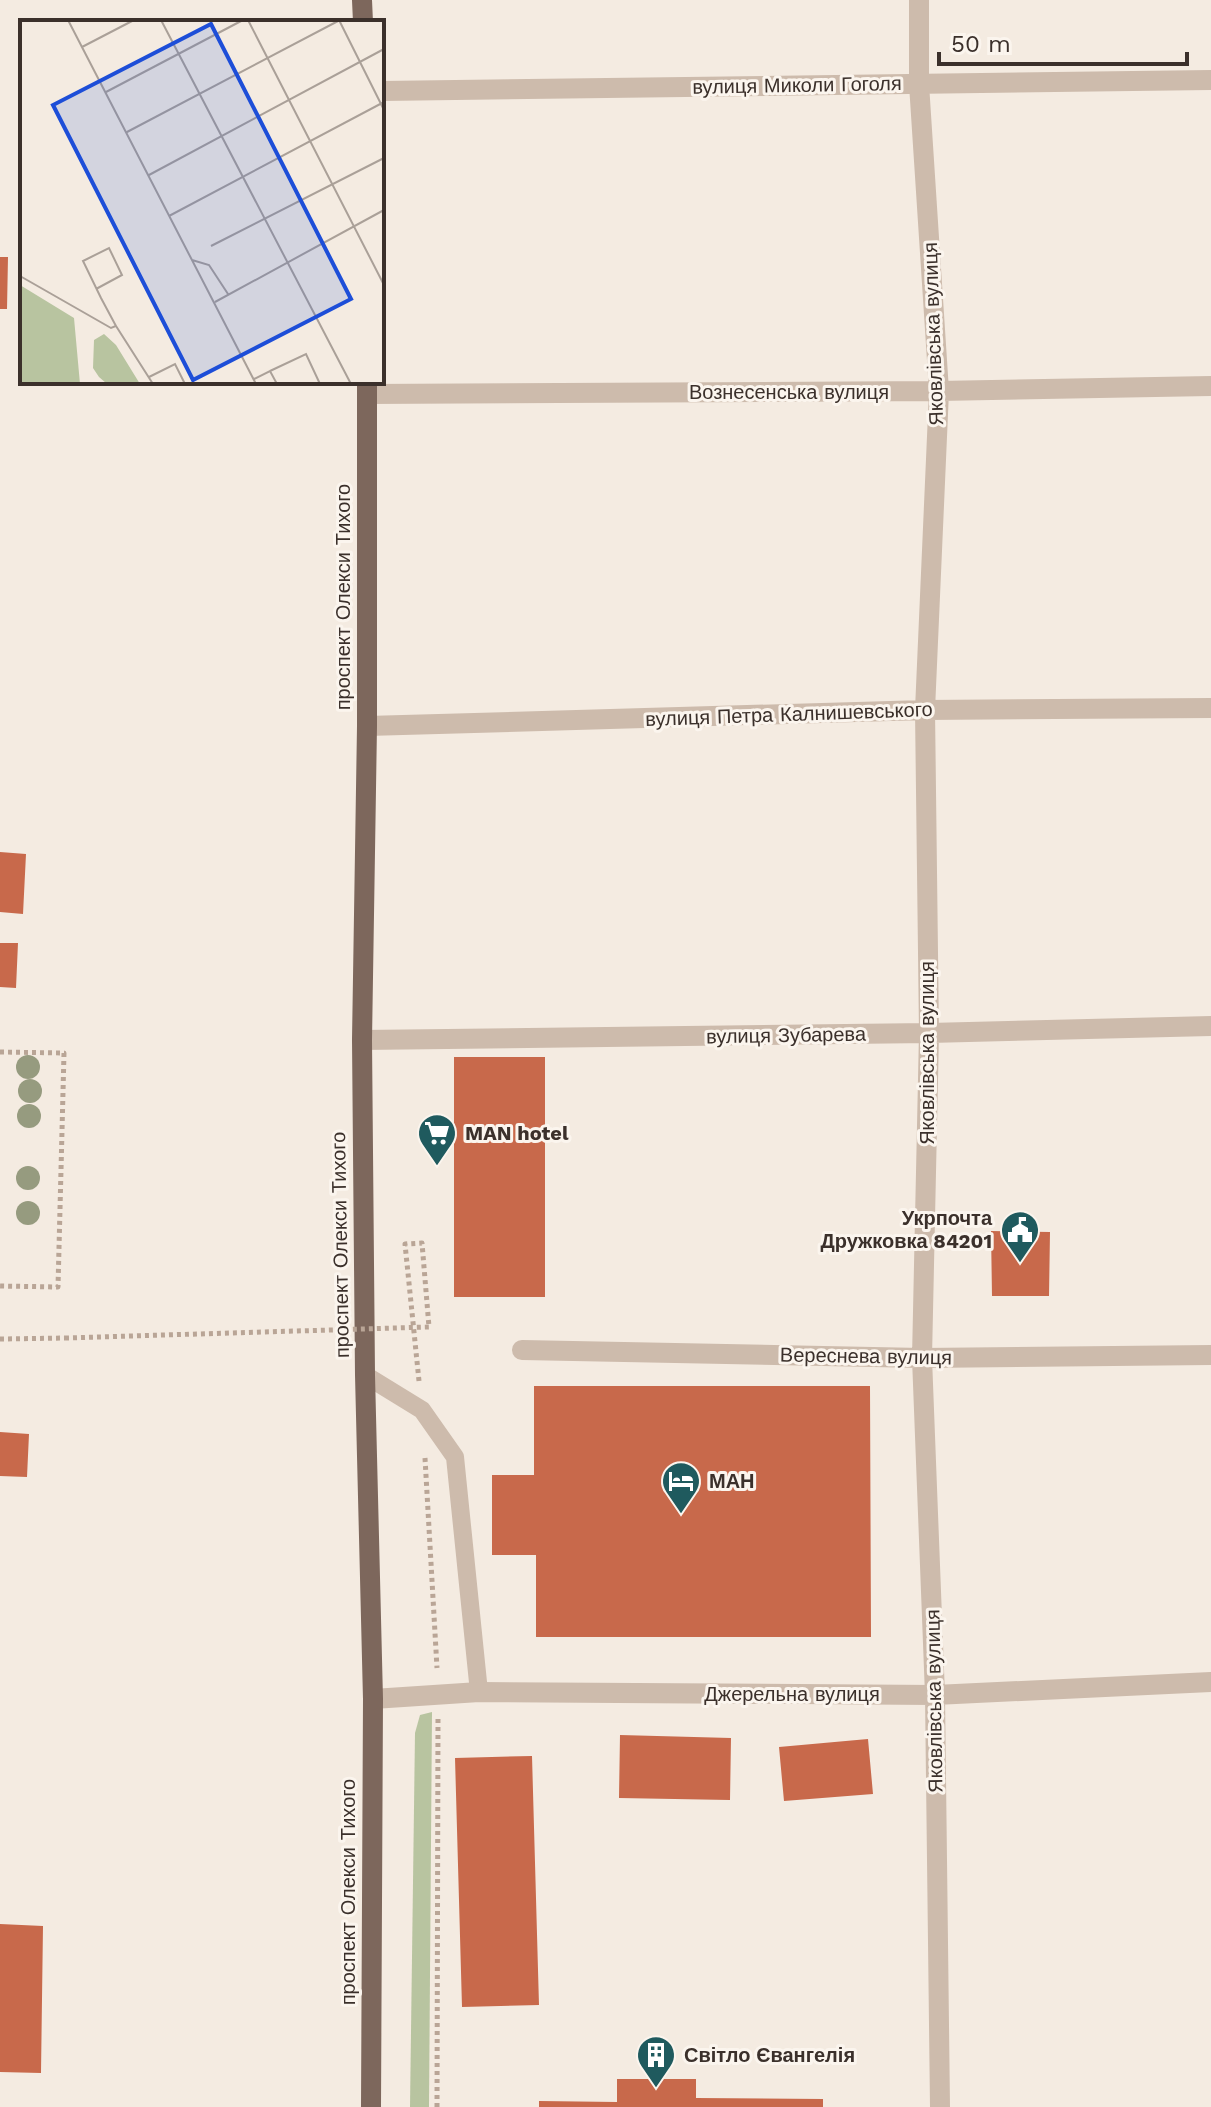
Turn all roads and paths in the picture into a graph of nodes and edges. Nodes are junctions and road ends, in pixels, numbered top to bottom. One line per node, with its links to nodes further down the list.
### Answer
1 (362, 0): 3 (main road)
2 (919, 0): 5 (street, Яковлівська вулиця)
3 (363, 20)
4 (1211, 80): 5 (street, вулиця Миколи Гоголя)
5 (919, 84): 6 (street, вулиця Миколи Гоголя); 9 (street, Яковлівська вулиця)
6 (384, 91)
7 (1211, 386): 9 (street, Вознесенська вулиця)
8 (367, 388): 9 (street, Вознесенська вулиця); 12 (main road, проспект Олекси Тихого)
9 (939, 391): 11 (street, Яковлівська вулиця)
10 (1211, 708): 11 (street, вулиця Петра Калнишевського)
11 (925, 710): 12 (street, вулиця Петра Калнишевського); 14 (street, Яковлівська вулиця)
12 (367, 726): 15 (main road, проспект Олекси Тихого)
13 (1211, 1026): 14 (street, вулиця Зубарева)
14 (929, 1033): 15 (street, вулиця Зубарева); 22 (street, Яковлівська вулиця)
15 (362, 1040): 23 (main road, проспект Олекси Тихого)
16 (0, 1052): 18 (path)
17 (422, 1243): 19 (path, bridge)
18 (0, 1286)
19 (0, 1339)
20 (522, 1350): 22 (street, Вереснева вулиця)
21 (1211, 1355): 22 (street, Вереснева вулиця)
22 (922, 1358): 26 (street, Яковлівська вулиця)
23 (365, 1375): 25 (lane); 27 (main road, проспект Олекси Тихого)
24 (1211, 1682): 26 (street, Джерельна вулиця)
25 (479, 1692): 26 (street, Джерельна вулиця); 27 (street, Джерельна вулиця)
26 (935, 1695): 29 (street, Яковлівська вулиця)
27 (373, 1699): 28 (main road, проспект Олекси Тихого)
28 (371, 2107)
29 (940, 2107)

